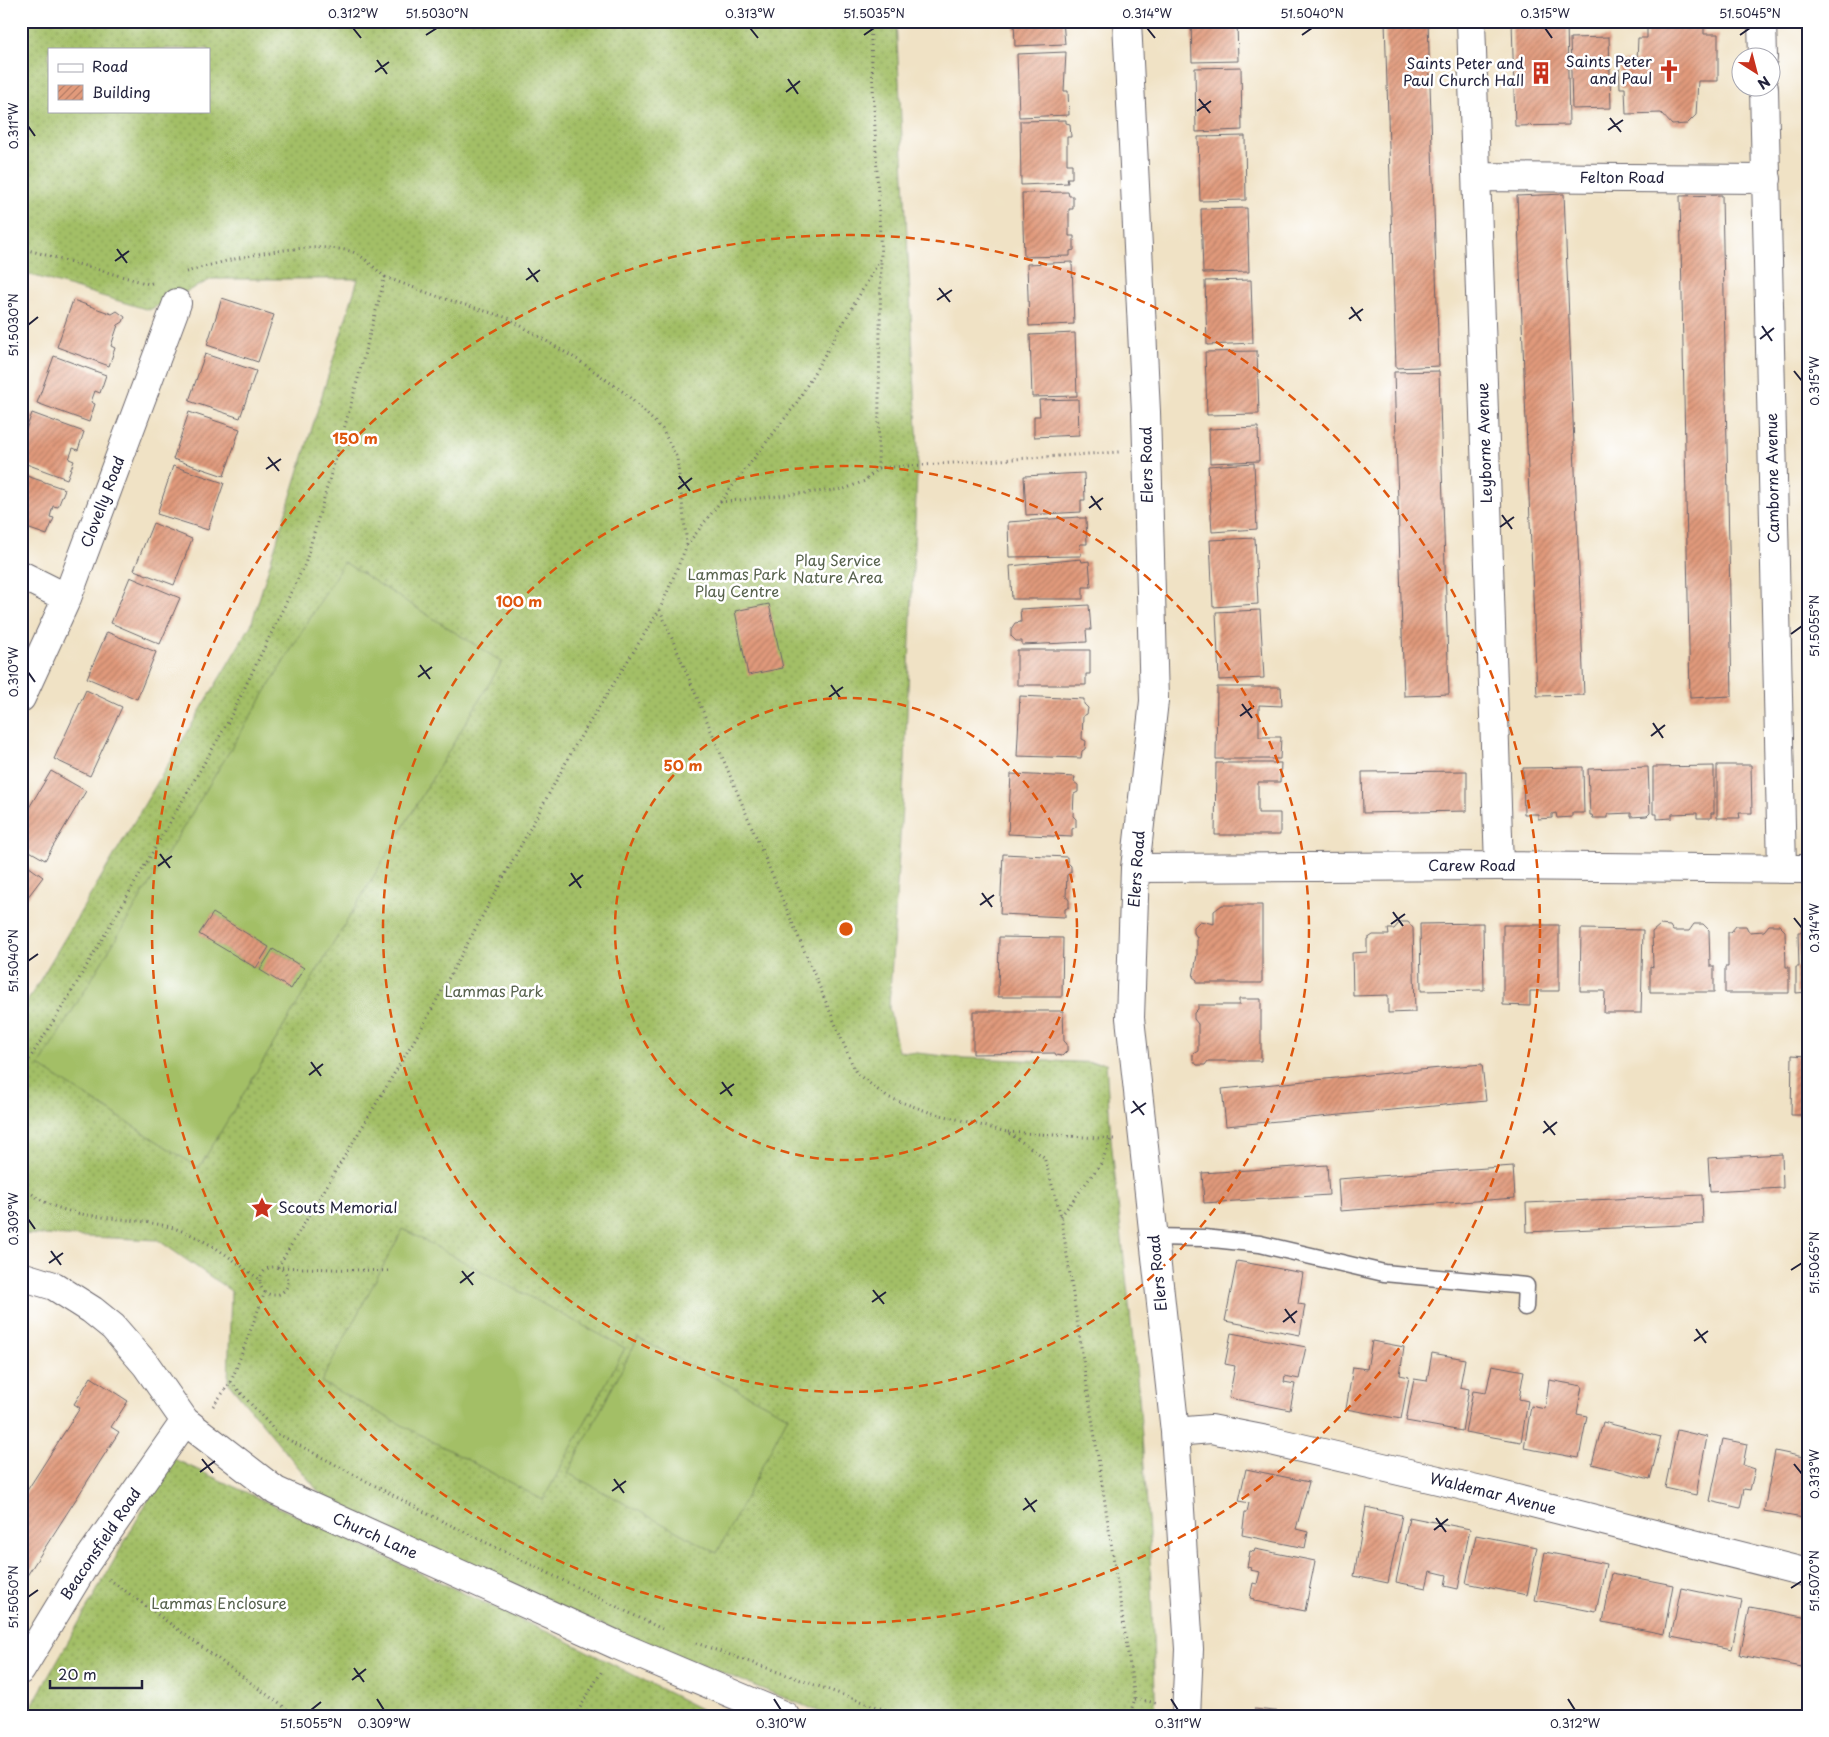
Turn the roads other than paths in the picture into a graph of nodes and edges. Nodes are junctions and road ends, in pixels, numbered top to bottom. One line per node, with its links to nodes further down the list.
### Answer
1 (1127, 21): 13 (street, Elers Road)
2 (1471, 21): 6 (street, Leyborne Avenue)
3 (1762, 21): 4 (street)
4 (1763, 48)
5 (1764, 98): 7 (street, Camborne Avenue)
6 (1477, 177): 7 (street, Felton Road); 12 (street, Leyborne Avenue)
7 (1767, 179): 14 (street, Camborne Avenue)
8 (177, 303): 10 (street, Clovelly Road)
9 (21, 575): 10 (street)
10 (67, 598): 11 (street, Clovelly Road)
11 (21, 698)
12 (1499, 866): 13 (street, Carew Road); 14 (street, Carew Road)
13 (1136, 868): 15 (street, Elers Road)
14 (1795, 869)
15 (1154, 1237): 17 (lane); 19 (street, Elers Road)
16 (21, 1276): 18 (street, Church Lane)
17 (1525, 1307)
18 (190, 1426): 21 (street, Beaconsfield Road); 22 (street, Church Lane)
19 (1175, 1432): 20 (street, Waldemar Avenue); 23 (street, Elers Road)
20 (1808, 1573)
21 (21, 1670)
22 (785, 1716)
23 (1186, 1716)

